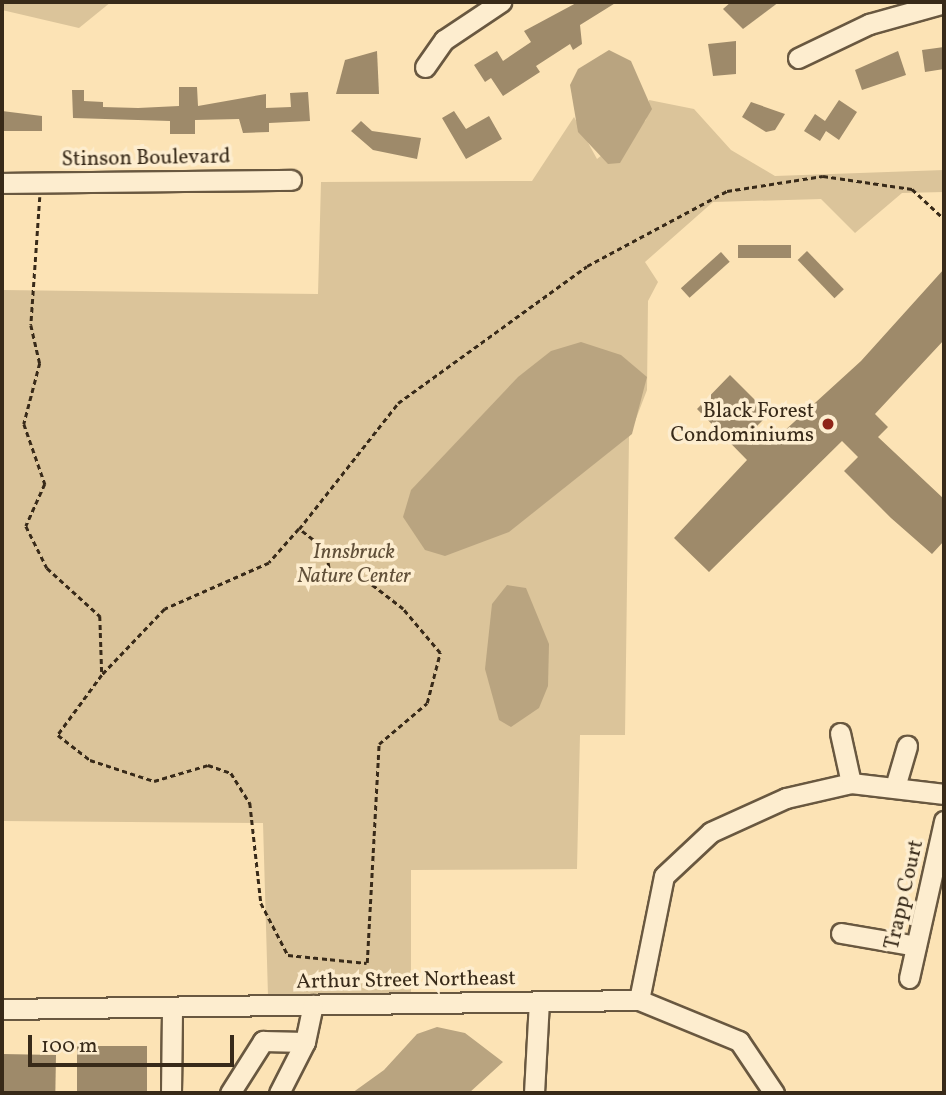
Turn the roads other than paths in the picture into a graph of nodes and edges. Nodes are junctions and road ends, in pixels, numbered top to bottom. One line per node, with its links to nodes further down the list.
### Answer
1 (501, 2): 4 (street)
2 (944, 3): 3 (street)
3 (799, 58)
4 (425, 67)
5 (291, 180): 6 (street, Stinson Boulevard)
6 (2, 183)
7 (840, 733): 9 (street)
8 (907, 746): 10 (street)
9 (851, 783): 10 (street); 16 (street)
10 (895, 787): 11 (street)
11 (944, 794)
12 (944, 821): 14 (street, Trapp Court)
13 (841, 933): 14 (street)
14 (916, 946): 15 (street, Trapp Court)
15 (909, 978)
16 (639, 1000): 17 (street, Arthur Street Northeast); 26 (street, Arthur Street Northeast)
17 (539, 1002): 18 (street, Arthur Street Northeast); 25 (street)
18 (313, 1005): 20 (street, Arthur Street Northeast); 21 (street)
19 (2, 1009): 20 (street, Arthur Street Northeast)
20 (172, 1009): 22 (street)
21 (305, 1042): 23 (street); 24 (street)
22 (171, 1093)
23 (229, 1093)
24 (279, 1093)
25 (534, 1093)
26 (775, 1093)

